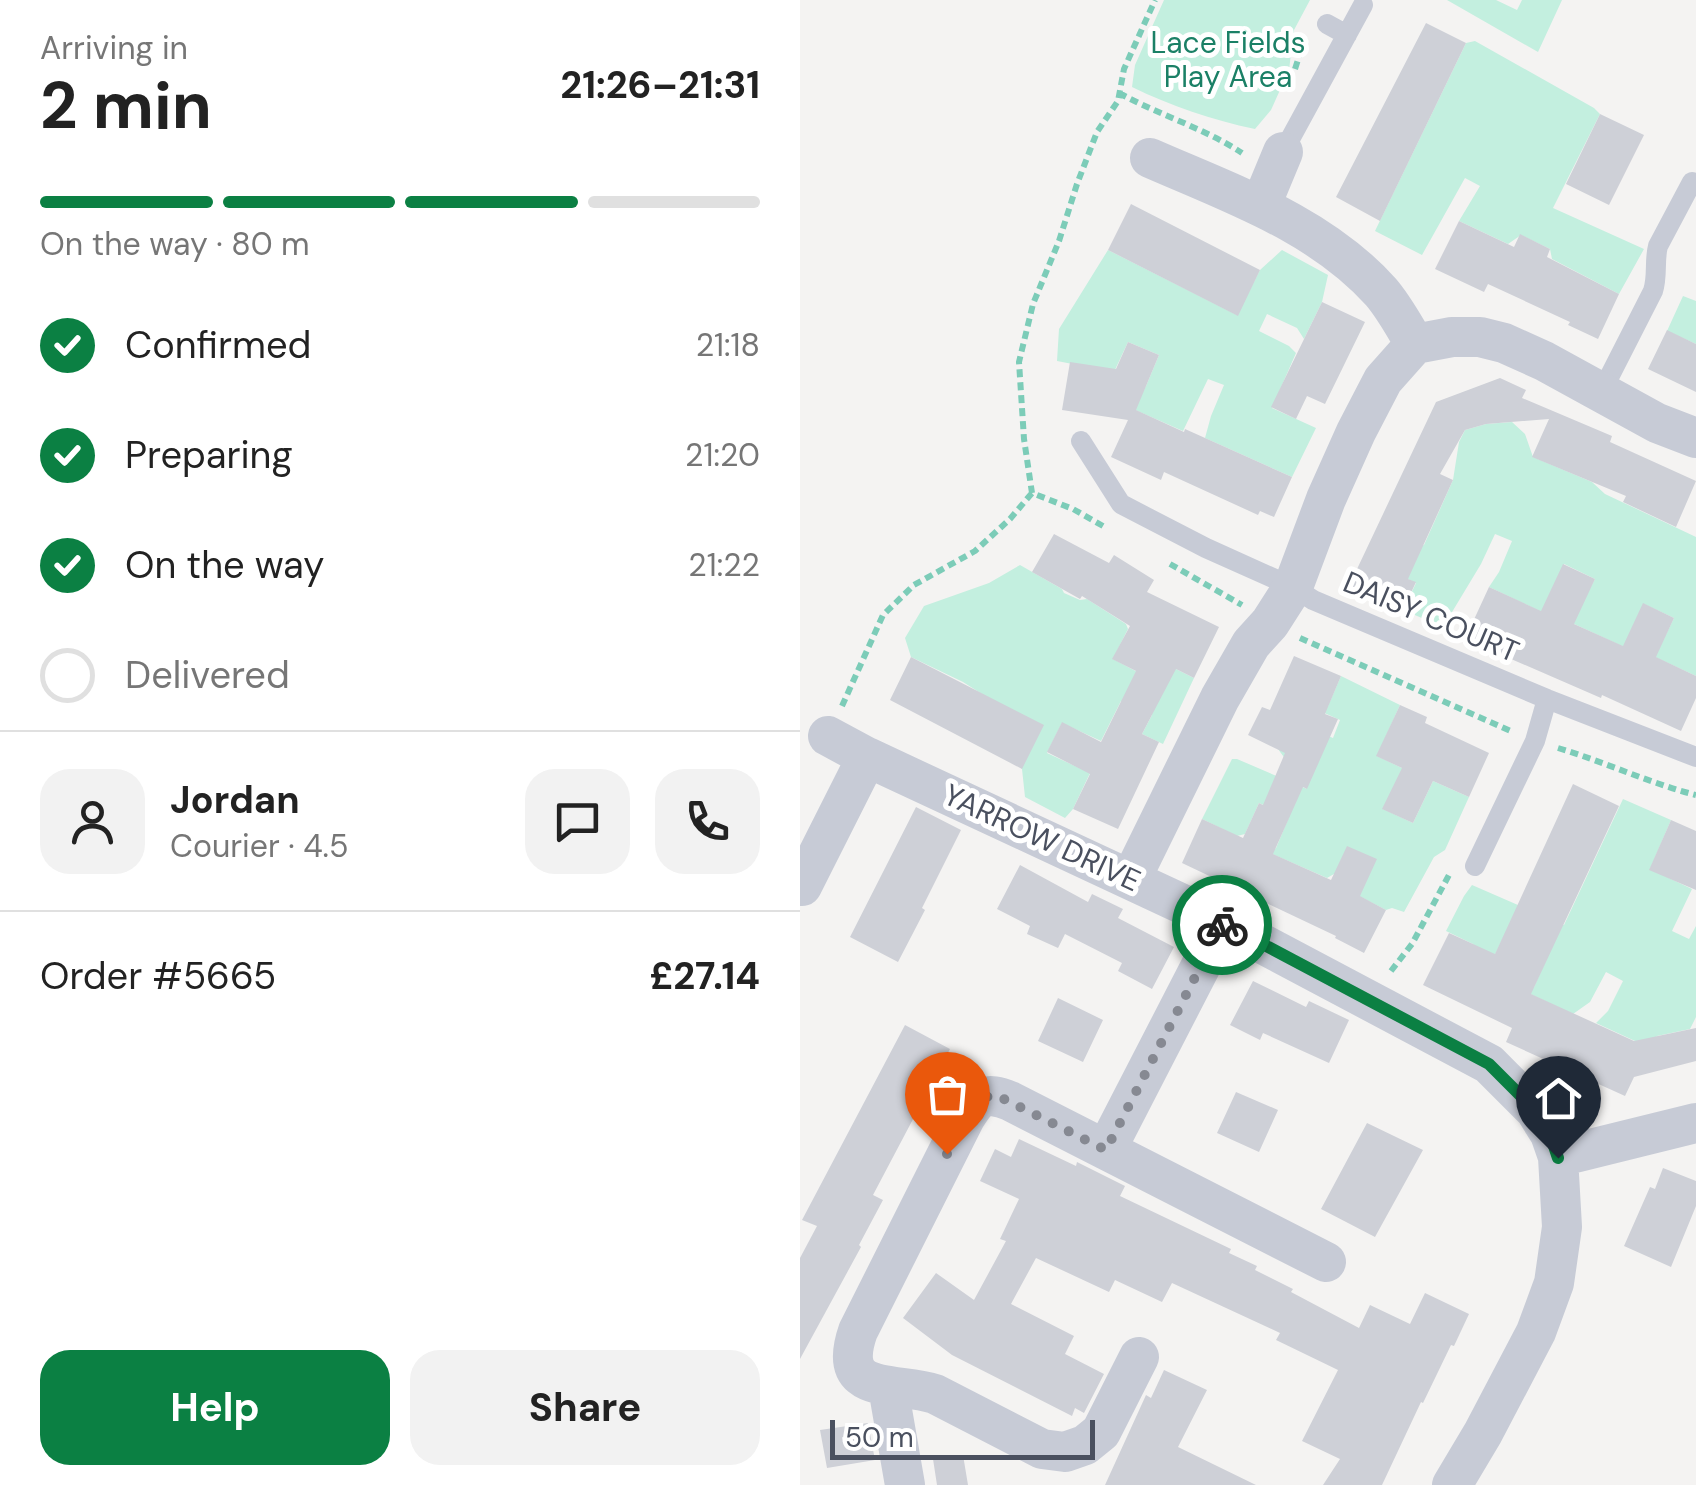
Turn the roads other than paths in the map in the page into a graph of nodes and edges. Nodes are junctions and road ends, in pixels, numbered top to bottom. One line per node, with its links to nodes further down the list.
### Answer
1 (1362, 6): 3 (lane)
2 (1327, 24): 3 (lane)
3 (1347, 35): 4 (lane)
4 (1264, 153): 7 (street)
5 (1150, 158): 7 (street)
6 (1692, 182): 9 (lane)
7 (1260, 205): 8 (street)
8 (1414, 344): 9 (street); 12 (street)
9 (1601, 393): 10 (street)
10 (1696, 438)
11 (1081, 441): 12 (lane, DAISY COURT)
12 (1293, 587): 13 (lane, DAISY COURT); 18 (street)
13 (1546, 699): 16 (lane, DAISY COURT); 17 (lane)
14 (834, 724): 15 (street, YARROW DRIVE)
15 (867, 757): 18 (street, YARROW DRIVE); 19 (street)
16 (1696, 757)
17 (1475, 866)
18 (1131, 879): 20 (street, YARROW DRIVE)
19 (802, 886)
20 (1223, 923): 22 (street); 23 (street, YARROW DRIVE)
21 (1696, 1124): 23 (street)
22 (1106, 1150): 24 (street); 26 (street)
23 (1558, 1158): 28 (street, YARROW DRIVE)
24 (1326, 1262)
25 (1139, 1357): 26 (street)
26 (888, 1387): 27 (street)
27 (905, 1485)
28 (1452, 1485)

